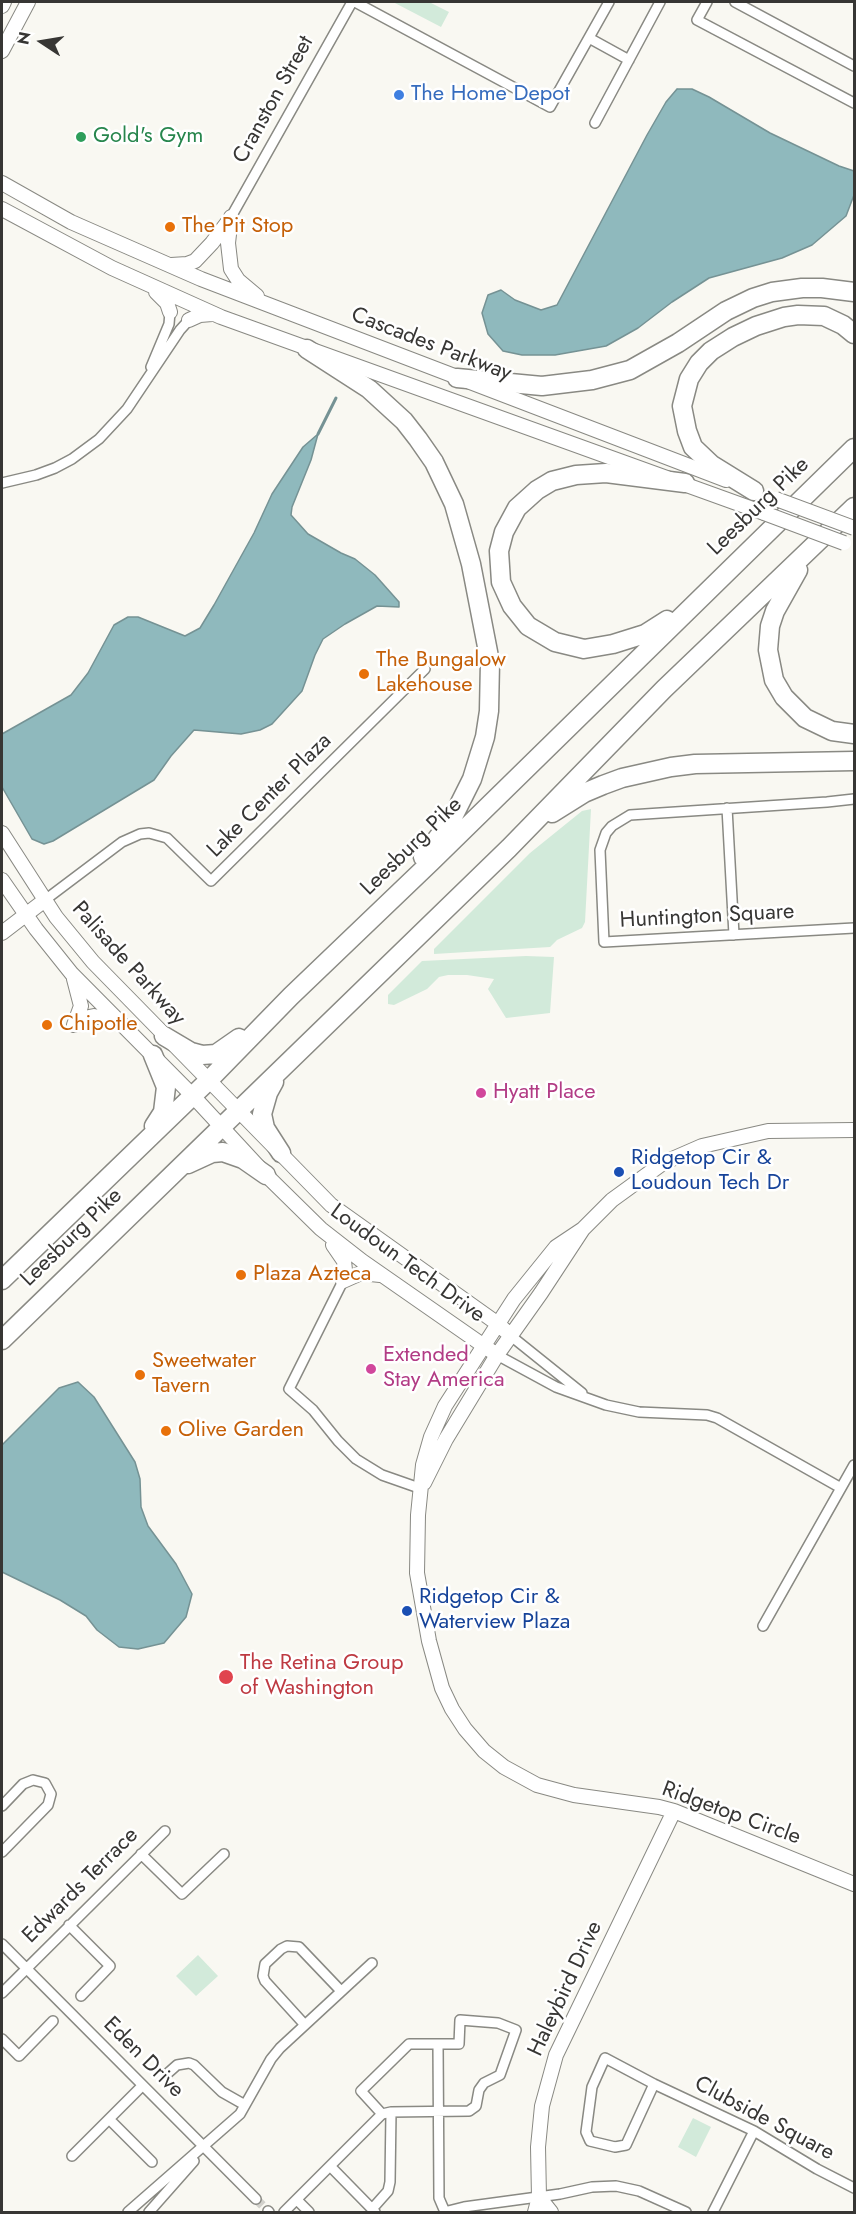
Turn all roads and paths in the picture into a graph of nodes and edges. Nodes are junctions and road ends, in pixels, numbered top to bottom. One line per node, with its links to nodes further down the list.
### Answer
1 (4, 2): 8 (main road)
2 (28, 2): 10 (main road)
3 (353, 2): 9 (street); 17 (street, Cranston Street)
4 (609, 2): 9 (street)
5 (660, 2): 11 (street)
6 (706, 2): 13 (street)
7 (735, 2): 12 (street)
8 (2, 6)
9 (589, 38): 11 (street)
10 (2, 51)
11 (629, 60): 14 (street)
12 (855, 66)
13 (855, 103)
14 (595, 123)
15 (2, 183): 18 (main road, Cascades Parkway)
16 (2, 210): 19 (main road, Cascades Parkway)
17 (231, 217): 18 (main road); 21 (main road)
18 (168, 265): 21 (main road, Cascades Parkway)
19 (150, 286): 22 (main road); 23 (main road, Cascades Parkway)
20 (855, 292): 27 (highway)
21 (273, 308): 27 (main road, Cascades Parkway)
22 (170, 312): 28 (street)
23 (212, 314): 24 (main road); 26 (main road, Cascades Parkway)
24 (189, 320): 28 (street)
25 (855, 334): 34 (highway)
26 (308, 349): 33 (main road, Cascades Parkway); 50 (highway)
27 (458, 378): 34 (main road, Cascades Parkway)
28 (145, 383): 32 (street)
29 (855, 435): 31 (highway)
30 (855, 448): 31 (highway, Leesburg Pike)
31 (822, 479): 39 (highway, Leesburg Pike)
32 (2, 483)
33 (685, 483): 37 (main road, Cascades Parkway, bridge); 39 (highway)
34 (754, 491): 36 (main road, Cascades Parkway, bridge)
35 (855, 507): 38 (highway)
36 (855, 528)
37 (849, 545)
38 (815, 546): 41 (highway); 46 (highway)
39 (714, 584): 50 (highway, Leesburg Pike)
40 (425, 669): 48 (street, Lake Center Plaza)
41 (855, 734)
42 (855, 761): 46 (highway)
43 (855, 798): 44 (street, Huntington Square)
44 (727, 808): 53 (street); 53 (street, Huntington Square)
45 (2, 833): 48 (main road, Palisade Parkway)
46 (509, 848): 59 (highway)
47 (2, 880): 49 (main road, Palisade Parkway)
48 (45, 900): 49 (main road); 57 (main road, Palisade Parkway)
49 (26, 915): 52 (main road); 54 (main road, Palisade Parkway)
50 (367, 924): 55 (highway, Leesburg Pike)
51 (855, 928): 53 (street, Huntington Square)
52 (2, 933)
53 (734, 935)
54 (72, 974): 56 (main road, Palisade Parkway); 56 (main road)
55 (291, 996): 57 (highway); 60 (highway, Leesburg Pike)
56 (119, 1022): 58 (main road, Palisade Parkway)
57 (164, 1036): 60 (main road, Palisade Parkway)
58 (153, 1055): 61 (main road, Palisade Parkway); 65 (highway)
59 (282, 1068): 62 (highway); 66 (highway)
60 (209, 1080): 61 (highway, Leesburg Pike); 62 (main road, Palisade Parkway)
61 (192, 1095): 63 (main road, Palisade Parkway); 65 (highway, Leesburg Pike)
62 (238, 1110): 63 (highway); 66 (main road, Loudoun Tech Drive)
63 (220, 1126): 67 (highway); 68 (main road, Loudoun Tech Drive)
64 (855, 1130): 69 (main road, Ridgetop Circle)
65 (144, 1141): 72 (highway, Leesburg Pike)
66 (281, 1153): 74 (main road, Loudoun Tech Drive)
67 (176, 1170): 68 (highway); 76 (highway, Leesburg Pike)
68 (266, 1175): 70 (main road, Loudoun Tech Drive)
69 (583, 1228): 74 (main road, Ridgetop Circle); 75 (main road, Ridgetop Circle)
70 (321, 1229): 71 (main road, Loudoun Tech Drive); 73 (main road)
71 (382, 1275): 73 (main road); 77 (main road, Loudoun Tech Drive)
72 (2, 1280)
73 (344, 1281): 82 (street)
74 (498, 1324): 75 (main road, Loudoun Tech Drive); 77 (main road, Ridgetop Circle)
75 (511, 1336): 78 (main road, Ridgetop Circle); 79 (street)
76 (2, 1340)
77 (484, 1346): 78 (main road, Loudoun Tech Drive); 82 (main road, Ridgetop Circle)
78 (497, 1355): 79 (street); 82 (main road, Ridgetop Circle)
79 (589, 1398): 81 (street)
80 (855, 1465): 81 (street)
81 (841, 1488): 83 (street)
82 (422, 1489): 85 (main road, Ridgetop Circle)
83 (763, 1626)
84 (2, 1806): 87 (street)
85 (674, 1811): 90 (main road, Ridgetop Circle); 115 (main road, Haleybird Drive)
86 (165, 1831): 88 (street, Edwards Terrace)
87 (2, 1852)
88 (141, 1854): 89 (street); 91 (street, Edwards Terrace)
89 (224, 1854)
90 (855, 1884)
91 (69, 1925): 94 (street, Edwards Terrace); 97 (street)
92 (2, 1944): 94 (street, Eden Drive)
93 (372, 1963): 95 (street)
94 (26, 1969): 96 (street, Edwards Terrace); 104 (street, Eden Drive)
95 (342, 1991): 99 (street); 99 (street)
96 (2, 1993)
97 (81, 1996)
98 (53, 2021): 100 (street)
99 (305, 2025): 105 (street)
100 (2, 2039)
101 (438, 2044): 106 (street); 106 (street); 107 (street)
102 (168, 2073): 105 (street)
103 (654, 2085): 103 (street, Clubside Square); 109 (street, Clubside Square)
104 (142, 2086): 108 (street); 110 (street, Eden Drive)
105 (245, 2105): 110 (street)
106 (438, 2111): 107 (street); 123 (street)
107 (386, 2113): 113 (street); 118 (street)
108 (109, 2119): 111 (street); 112 (street)
109 (754, 2131): 114 (street, Clubside Square); 127 (street)
110 (204, 2147): 116 (street, Eden Drive); 119 (street); 120 (street)
111 (72, 2156)
112 (152, 2162)
113 (330, 2166): 117 (street); 118 (street)
114 (855, 2188)
115 (539, 2197): 123 (street); 124 (main road, Haleybird Drive); 125 (main road); 126 (street)
116 (256, 2199)
117 (297, 2200): 121 (street); 122 (street)
118 (374, 2211)
119 (128, 2212)
120 (149, 2212)
121 (284, 2212)
122 (309, 2212)
123 (444, 2212)
124 (535, 2212)
125 (551, 2212)
126 (686, 2212)
127 (713, 2212)

